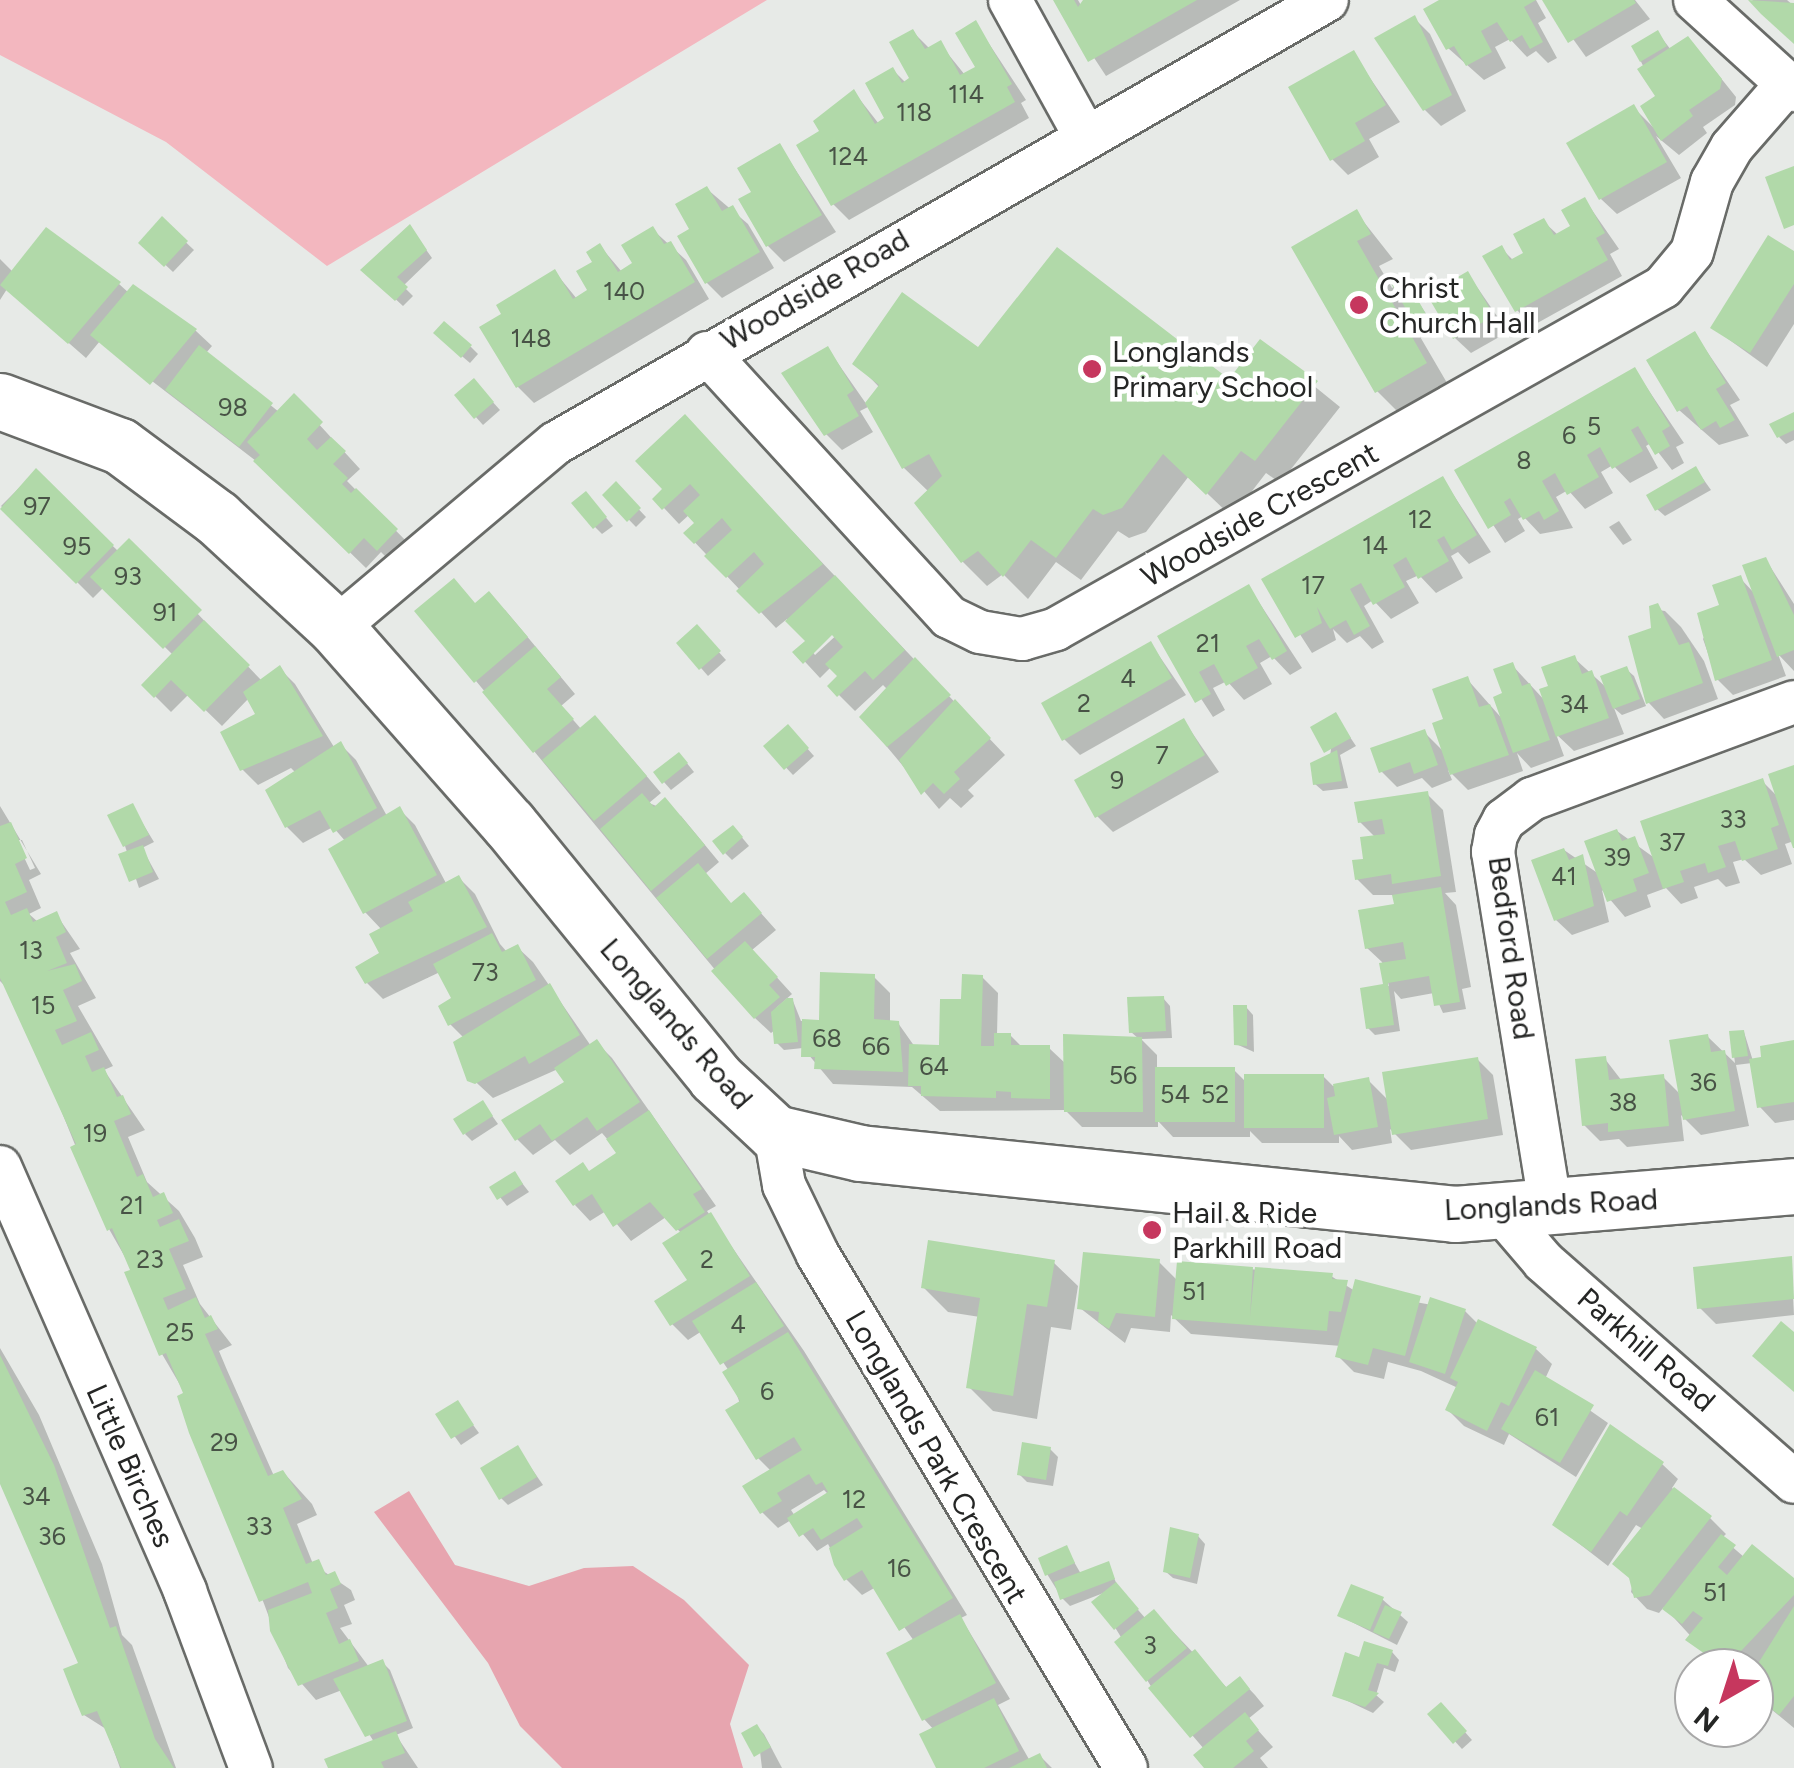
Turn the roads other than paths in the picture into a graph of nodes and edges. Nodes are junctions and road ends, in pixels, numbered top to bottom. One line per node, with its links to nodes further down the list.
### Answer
1 (1010, 0): 5 (street)
2 (1327, 0): 5 (street, Woodside Road)
3 (1695, 0): 4 (street)
4 (1790, 88): 6 (street, Woodside Crescent)
5 (1085, 136): 6 (street, Woodside Road)
6 (706, 353): 8 (street, Woodside Road)
7 (0, 401): 8 (street, Longlands Road)
8 (336, 628): 10 (street, Longlands Road)
9 (1794, 702): 13 (street, Bedford Road)
10 (775, 1134): 13 (street, Longlands Road); 16 (street, Longlands Park Crescent)
11 (0, 1167): 15 (street, Little Birches)
12 (1794, 1186): 13 (street, Longlands Road)
13 (1527, 1212): 14 (street, Parkhill Road)
14 (1794, 1482)
15 (251, 1768)
16 (1126, 1768)

